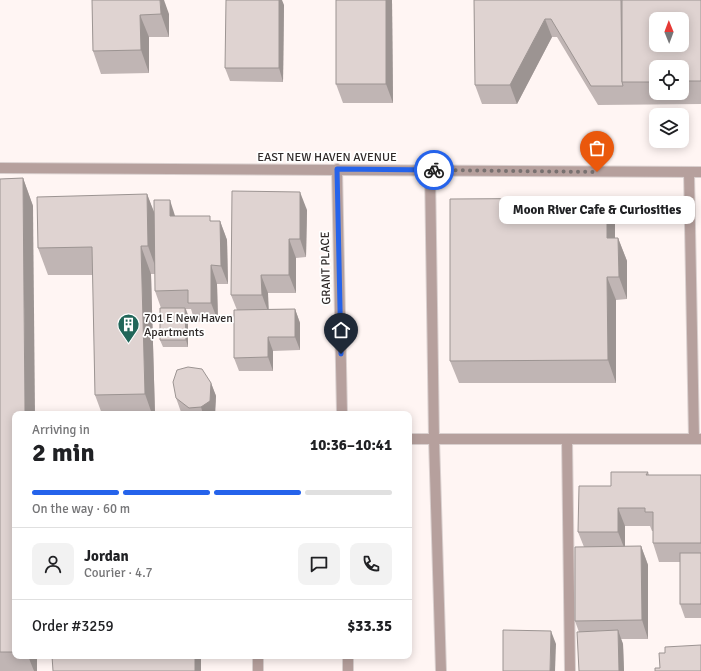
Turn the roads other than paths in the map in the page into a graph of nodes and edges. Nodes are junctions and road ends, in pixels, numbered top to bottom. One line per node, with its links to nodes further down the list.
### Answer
1 (0, 168): 2 (street, EAST NEW HAVEN AVENUE)
2 (337, 169): 3 (street, EAST NEW HAVEN AVENUE); 6 (street, GRANT PLACE)
3 (430, 170): 4 (street, EAST NEW HAVEN AVENUE); 8 (street)
4 (689, 172): 5 (street, EAST NEW HAVEN AVENUE); 10 (street)
5 (701, 172)
6 (342, 411)
7 (412, 439): 8 (street)
8 (434, 439): 9 (street); 15 (street)
9 (567, 439): 10 (street); 16 (street)
10 (698, 439)
11 (258, 659): 13 (street)
12 (348, 659): 14 (street)
13 (258, 671)
14 (348, 671)
15 (441, 671)
16 (570, 671)

